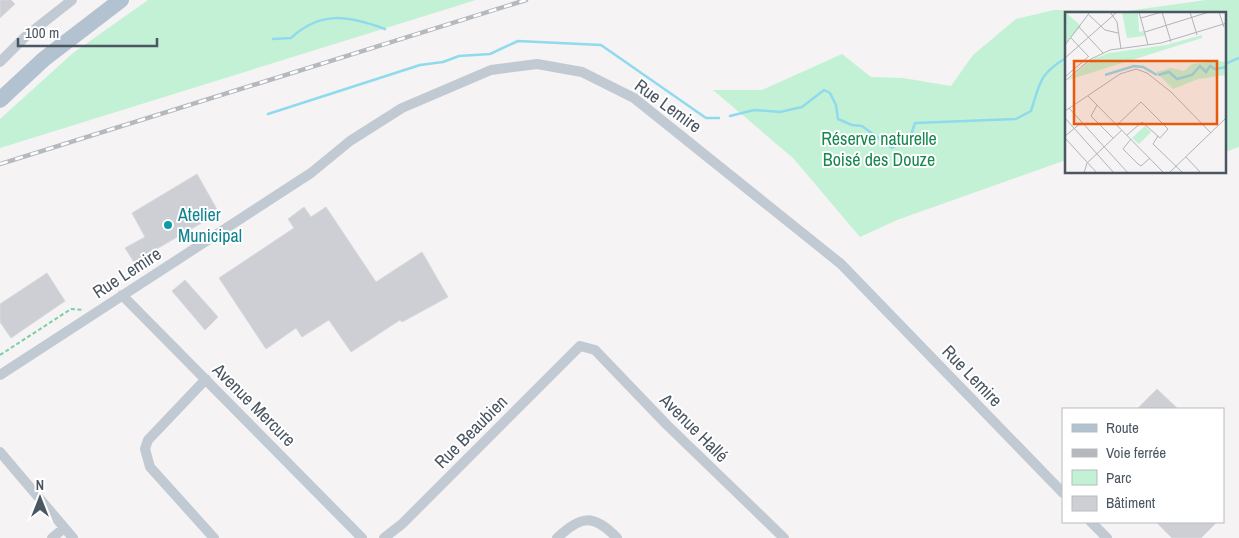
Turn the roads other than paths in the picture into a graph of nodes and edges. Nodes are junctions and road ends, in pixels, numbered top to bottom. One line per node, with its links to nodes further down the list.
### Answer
1 (72, 0): 3 (street)
2 (121, 0): 4 (main road)
3 (0, 62)
4 (0, 100)
5 (122, 295): 7 (street, Rue Lemire); 8 (street, Avenue Mercure); 10 (street, Rue Lemire)
6 (580, 346): 17 (street, Rue Beaubien); 20 (street, Avenue Hallé)
7 (0, 375)
8 (206, 379): 15 (street); 16 (street, Avenue Mercure)
9 (0, 452): 12 (street)
10 (1062, 492)
11 (1092, 523): 21 (street)
12 (64, 528): 13 (street); 14 (street)
13 (52, 538)
14 (73, 538)
15 (214, 538)
16 (362, 538)
17 (384, 538)
18 (558, 538): 19 (street)
19 (617, 538)
20 (784, 538)
21 (1106, 538)

